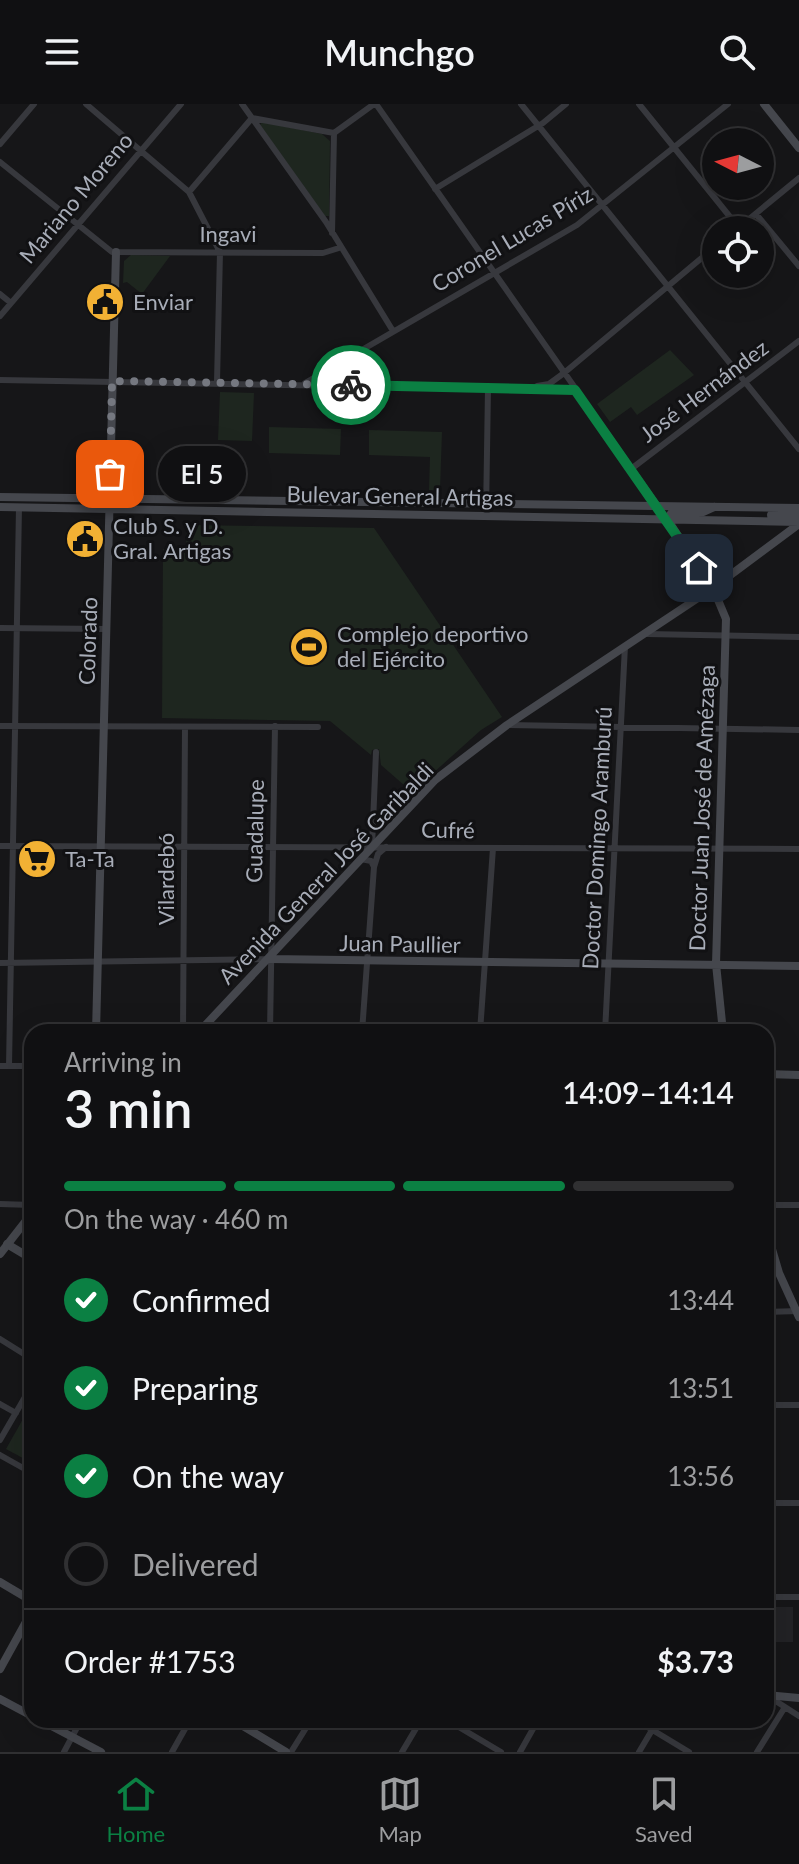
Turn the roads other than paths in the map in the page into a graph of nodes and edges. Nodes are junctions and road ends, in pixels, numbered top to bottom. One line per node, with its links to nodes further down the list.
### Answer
1 (34, 104): 14 (street)
2 (86, 104): 17 (street)
3 (181, 104): 17 (street, Mariano Moreno)
4 (242, 104): 11 (street)
5 (375, 104): 13 (street); 20 (street)
6 (521, 104): 12 (street)
7 (566, 104): 12 (street)
8 (639, 104): 15 (street)
9 (728, 104): 15 (street, Coronel Lucas Píriz)
10 (764, 104): 16 (street)
11 (252, 118): 13 (street); 21 (street); 27 (street)
12 (537, 125): 20 (street); 22 (street)
13 (334, 133): 27 (street)
14 (0, 144)
15 (675, 148): 22 (street, Coronel Lucas Píriz); 24 (street)
16 (799, 148)
17 (141, 150): 21 (street); 26 (street, Mariano Moreno)
18 (0, 162): 26 (street)
19 (799, 178): 23 (street)
20 (435, 189): 33 (street)
21 (189, 192): 30 (street)
22 (602, 207): 33 (street, Coronel Lucas Píriz); 34 (street)
23 (756, 214): 25 (street); 32 (street)
24 (728, 216)
25 (754, 216)
26 (77, 224): 29 (street); 36 (street, Mariano Moreno)
27 (332, 236): 28 (street)
28 (339, 248): 30 (street, Ingavi); 38 (street)
29 (116, 252): 30 (street, Ingavi); 42 (street, Colorado)
30 (220, 252): 43 (street)
31 (702, 257): 34 (street)
32 (799, 266)
33 (493, 273): 38 (street, Coronel Lucas Píriz); 40 (street)
34 (667, 286): 40 (street); 45 (street)
35 (0, 294): 36 (street)
36 (11, 303): 37 (street, Mariano Moreno)
37 (0, 316)
38 (393, 331): 44 (street, Coronel Lucas Píriz)
39 (799, 341): 45 (street, José Hernández)
40 (564, 373): 47 (street); 48 (street)
41 (0, 380): 42 (street)
42 (112, 381): 43 (street); 52 (street, Colorado)
43 (217, 382): 44 (street)
44 (301, 384): 46 (street)
45 (745, 384): 49 (street); 50 (street, José Hernández)
46 (488, 388): 47 (street); 59 (street)
47 (533, 388): 48 (street)
48 (575, 390): 50 (street)
49 (799, 449)
50 (631, 469): 53 (street)
51 (0, 497): 52 (street, Bulevar General Artigas)
52 (109, 504): 56 (street, Bulevar General Artigas); 59 (street, Bulevar General Artigas); 68 (street, Colorado)
53 (658, 505): 54 (street, Bulevar General Artigas); 59 (street, Bulevar General Artigas); 61 (street)
54 (718, 506): 57 (street, Bulevar General Artigas); 61 (street)
55 (0, 507): 56 (street, Bulevar General Artigas)
56 (19, 507): 67 (street)
57 (744, 507): 58 (street, Bulevar General Artigas); 62 (street)
58 (799, 508)
59 (486, 510): 61 (street, Bulevar General Artigas)
60 (799, 515): 63 (street)
61 (667, 519): 62 (street, Bulevar General Artigas); 65 (street, Doctor Juan José de Amézaga)
62 (744, 520): 63 (street, Bulevar General Artigas)
63 (760, 520): 64 (street, Bulevar General Artigas)
64 (799, 523): 65 (street, Avenida General José Garibaldi)
65 (713, 588): 69 (street, Avenida General José Garibaldi); 70 (street, Doctor Juan José de Amézaga)
66 (0, 628): 67 (street)
67 (17, 628): 68 (street); 76 (street)
68 (106, 629): 73 (street, Colorado)
69 (645, 634): 70 (street); 72 (street, Avenida General José Garibaldi)
70 (725, 636): 71 (street); 81 (street, Doctor Juan José de Amézaga)
71 (799, 637)
72 (625, 646): 74 (street, Avenida General José Garibaldi); 80 (street, Doctor Domingo Aramburú)
73 (103, 725): 76 (street); 78 (street); 88 (street, Colorado)
74 (507, 725): 80 (street); 85 (street, Avenida General José Garibaldi)
75 (0, 726): 76 (street)
76 (14, 726): 87 (street)
77 (275, 726): 78 (street); 79 (street); 93 (street, Guadalupe)
78 (185, 727): 91 (street, Vilardebó)
79 (318, 727)
80 (621, 728): 81 (street); 94 (street, Doctor Domingo Aramburú)
81 (723, 729): 82 (street); 95 (street, Doctor Juan José de Amézaga)
82 (799, 730)
83 (376, 752): 84 (street)
84 (376, 823): 85 (street); 89 (street)
85 (389, 829): 89 (street, Avenida General José Garibaldi)
86 (0, 846): 87 (street, Cufré)
87 (12, 846): 88 (street, Cufré); 104 (street)
88 (100, 847): 91 (street, Cufré); 100 (street, Colorado)
89 (372, 847): 90 (street, Cufré); 93 (street, Cufré); 97 (street, Avenida General José Garibaldi)
90 (386, 847): 92 (street, Cufré); 98 (street)
91 (184, 848): 93 (street, Cufré); 101 (street, Vilardebó)
92 (493, 848): 94 (street, Cufré); 105 (street)
93 (273, 849): 99 (street, Guadalupe)
94 (616, 849): 95 (street, Cufré); 106 (street, Doctor Domingo Aramburú)
95 (720, 849): 96 (street, Cufré); 107 (street, Doctor Juan José de Amézaga)
96 (799, 849)
97 (361, 859): 98 (street); 99 (street, Avenida General José Garibaldi)
98 (374, 867): 102 (street)
99 (270, 959): 101 (street, Juan Paullier); 102 (street, Juan Paullier); 113 (street, Avenida General José Garibaldi); 114 (street, Guadalupe)
100 (98, 960): 101 (street, Juan Paullier); 104 (street, Juan Paullier); 111 (street, Colorado)
101 (183, 961): 112 (street, Vilardebó)
102 (367, 962): 105 (street, Juan Paullier); 115 (street)
103 (0, 963): 104 (street, Juan Paullier)
104 (10, 963): 109 (street)
105 (485, 963): 106 (street, Juan Paullier); 116 (street)
106 (609, 963): 107 (street, Juan Paullier); 117 (street, Doctor Domingo Aramburú)
107 (716, 964): 108 (street, Juan Paullier); 118 (street, Doctor Juan José de Amézaga)
108 (799, 966)
109 (10, 983): 110 (street); 120 (street)
110 (0, 989)
111 (96, 1024)
112 (183, 1024)
113 (207, 1024)
114 (270, 1024)
115 (363, 1024)
116 (481, 1024)
117 (605, 1024)
118 (722, 1024)
119 (0, 1066): 120 (street)
120 (9, 1066): 121 (street)
121 (24, 1067)
122 (774, 1074): 123 (street)
123 (799, 1075)
124 (0, 1204): 125 (street)
125 (24, 1205)
126 (774, 1205): 127 (street)
127 (799, 1205)
128 (24, 1223): 129 (street)
129 (7, 1244): 130 (street); 131 (street)
130 (0, 1254)
131 (24, 1254)
132 (774, 1256): 134 (street)
133 (774, 1312): 134 (street)
134 (798, 1313)
135 (0, 1339): 136 (street)
136 (24, 1354)
137 (24, 1399): 141 (street)
138 (0, 1404): 141 (street)
139 (774, 1405): 140 (street)
140 (799, 1405)
141 (16, 1413): 142 (street)
142 (0, 1440)
143 (0, 1455): 144 (street)
144 (24, 1468)
145 (774, 1503): 146 (street)
146 (799, 1503)
147 (0, 1582): 148 (street)
148 (24, 1596)
149 (774, 1597): 150 (street)
150 (799, 1597)
151 (24, 1626): 152 (street)
152 (0, 1669)
153 (774, 1697): 154 (street)
154 (799, 1698)
155 (0, 1699): 158 (street)
156 (774, 1701): 157 (street)
157 (785, 1707): 159 (street); 160 (street)
158 (24, 1712)
159 (799, 1716)
160 (774, 1725)
161 (55, 1728): 172 (street)
162 (77, 1728): 172 (street)
163 (186, 1728): 175 (street)
164 (247, 1728): 176 (street)
165 (306, 1728): 176 (street)
166 (416, 1728): 177 (street)
167 (460, 1728): 178 (street)
168 (534, 1728): 179 (street)
169 (649, 1728): 171 (street)
170 (772, 1728): 182 (street)
171 (652, 1730): 180 (street); 181 (street)
172 (72, 1737): 173 (street); 174 (street)
173 (64, 1752)
174 (101, 1752)
175 (172, 1752)
176 (289, 1752)
177 (402, 1752)
178 (501, 1752)
179 (520, 1752)
180 (639, 1752)
181 (689, 1752)
182 (757, 1752)

